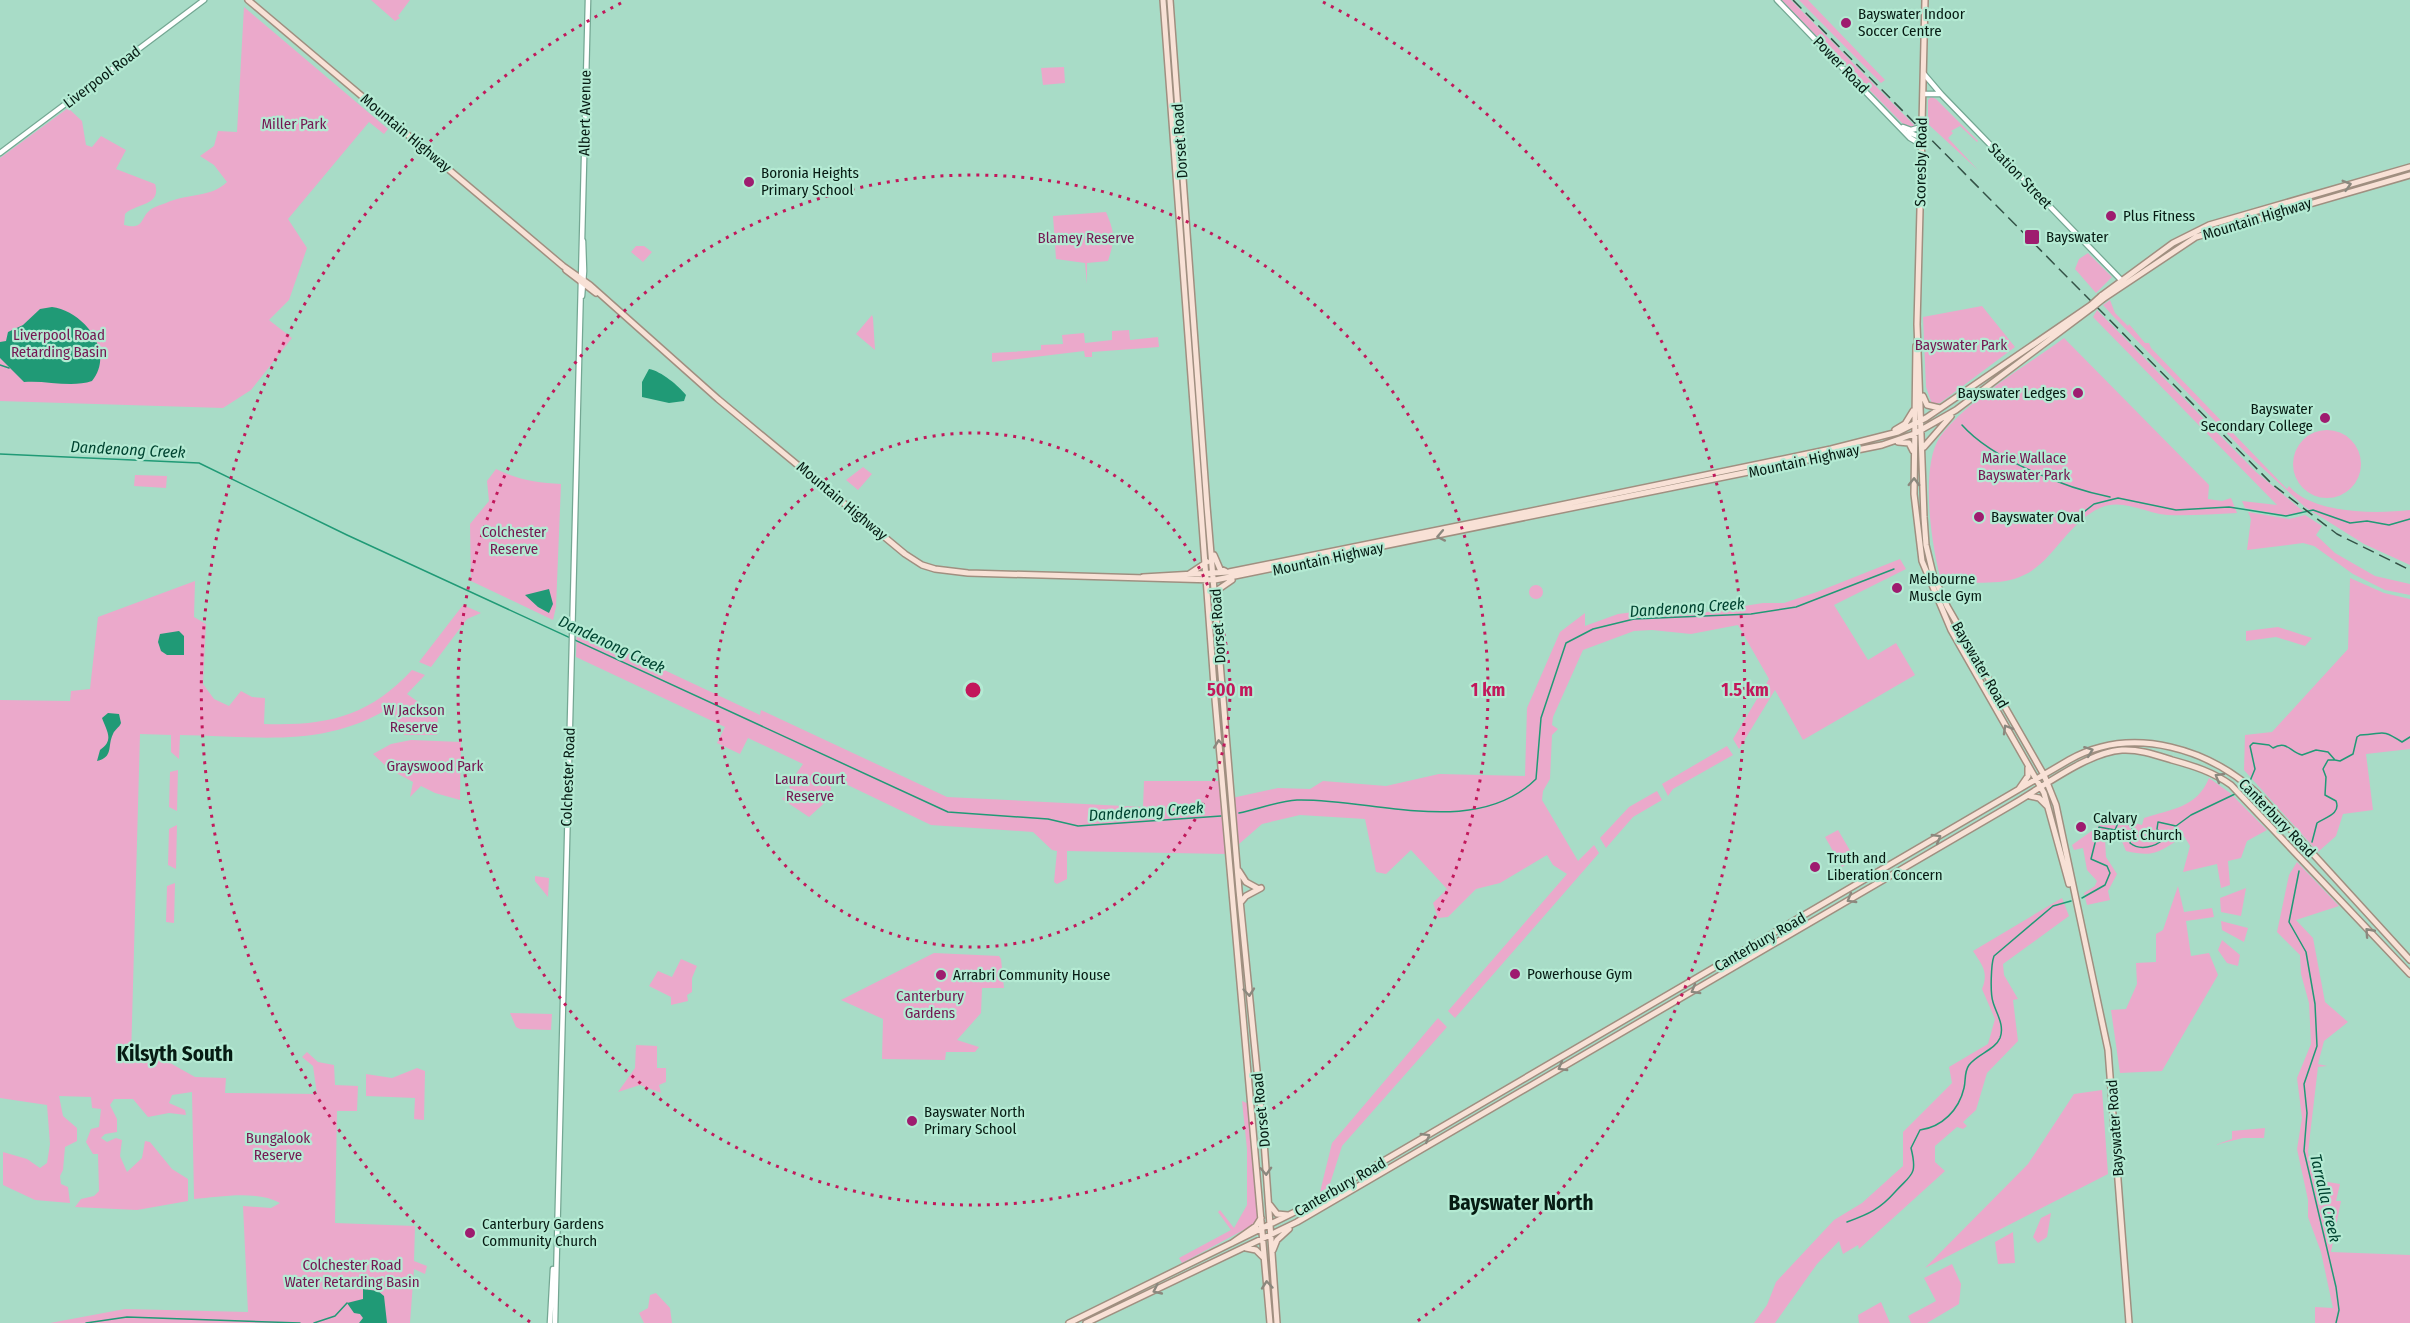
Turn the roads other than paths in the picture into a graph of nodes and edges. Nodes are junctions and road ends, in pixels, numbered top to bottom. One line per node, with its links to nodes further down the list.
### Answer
1 (204, 0): 16 (main road, Liverpool Road)
2 (248, 0): 21 (main road, Mountain Highway)
3 (588, 0): 19 (main road, Albert Avenue)
4 (1163, 0): 9 (main road, Dorset Road)
5 (1170, 0): 8 (main road, Dorset Road)
6 (1777, 0): 14 (main road, Power Road)
7 (1926, 0): 10 (main road, Scoresby Road)
8 (1172, 22): 9 (main road); 13 (main road, Dorset Road)
9 (1165, 26): 13 (main road, Dorset Road)
10 (1924, 74): 11 (main road, Scoresby Road); 12 (main road, Station Street)
11 (1923, 91): 12 (main road); 15 (main road, Scoresby Road)
12 (1939, 92): 25 (main road, Station Street)
13 (1175, 124): 23 (main road, Dorset Road); 24 (main road, Dorset Road)
14 (1900, 126): 15 (main road); 15 (main road, Power Road)
15 (1921, 134): 28 (main road, Scoresby Road)
16 (0, 153)
17 (2410, 167): 25 (main road, Mountain Highway, one-way to 17)
18 (2410, 175): 25 (main road, Mountain Highway)
19 (582, 227): 20 (main road, Albert Avenue); 22 (main road, Albert Avenue)
20 (580, 262): 21 (main road); 22 (main road, Albert Avenue)
21 (565, 267): 22 (main road, Mountain Highway)
22 (581, 281): 65 (main road, Mountain Highway); 116 (main road, Colchester Road)
23 (1191, 281): 24 (main road); 27 (main road, Dorset Road)
24 (1184, 282): 27 (main road, Dorset Road)
25 (2123, 282): 26 (main road, Mountain Highway, bridge)
26 (2092, 306): 29 (main road, Mountain Highway); 30 (main road, Mountain Highway)
27 (1190, 323): 31 (main road, Dorset Road); 32 (main road, Dorset Road)
28 (1917, 324): 35 (main road, Scoresby Road); 37 (main road, Scoresby Road)
29 (2063, 331): 30 (main road); 34 (main road, Mountain Highway)
30 (2028, 346): 33 (main road, Mountain Highway)
31 (1197, 370): 32 (main road); 41 (main road, Dorset Road)
32 (1191, 375): 41 (main road, Dorset Road)
33 (1986, 375): 34 (main road); 36 (main road, Mountain Highway)
34 (1992, 384): 38 (main road, Mountain Highway)
35 (1921, 388): 36 (main road); 39 (main road, Scoresby Road)
36 (1942, 408): 39 (main road, Mountain Highway)
37 (1914, 409): 40 (main road, Scoresby Road); 44 (main road)
38 (1956, 410): 42 (main road, Mountain Highway); 50 (main road)
39 (1922, 421): 40 (main road, Mountain Highway); 42 (main road, Bayswater Road)
40 (1914, 425): 43 (main road, Bayswater Road); 44 (main road, Mountain Highway)
41 (1198, 427): 59 (main road, Dorset Road); 60 (main road, Dorset Road)
42 (1922, 430): 43 (main road, Mountain Highway); 50 (main road, Bayswater Road)
43 (1914, 434): 46 (main road, Mountain Highway); 51 (main road, Bayswater Road)
44 (1880, 436): 45 (main road, Mountain Highway)
45 (1868, 439): 47 (main road, Mountain Highway); 48 (main road)
46 (1895, 442): 48 (main road, Mountain Highway); 51 (main road)
47 (1831, 448): 49 (main road); 52 (main road, Mountain Highway)
48 (1866, 448): 49 (main road, Mountain Highway)
49 (1857, 450): 52 (main road, Mountain Highway)
50 (1923, 450): 54 (main road, Bayswater Road)
51 (1914, 453): 55 (main road, Bayswater Road, one-way to 51)
52 (1723, 475): 53 (main road, Mountain Highway)
53 (1630, 494): 56 (main road, Mountain Highway); 57 (main road, Mountain Highway)
54 (1924, 517): 55 (main road); 62 (main road, Bayswater Road)
55 (1915, 518): 62 (main road, Bayswater Road)
56 (1460, 525): 57 (main road); 58 (main road, Mountain Highway)
57 (1473, 530): 58 (main road, Mountain Highway, one-way to 58)
58 (1366, 548): 61 (main road, Mountain Highway); 64 (main road, Mountain Highway)
59 (1212, 551): 61 (main road); 66 (main road, Dorset Road)
60 (1207, 562): 63 (main road); 66 (main road, Dorset Road)
61 (1229, 572): 66 (main road, Mountain Highway)
62 (1930, 574): 68 (main road, Bayswater Road); 69 (main road, Bayswater Road)
63 (1185, 576): 65 (main road, Mountain Highway); 66 (main road, Mountain Highway)
64 (1239, 577): 66 (main road, Mountain Highway); 67 (main road)
65 (1136, 578): 66 (main road, Mountain Highway)
66 (1211, 578): 67 (main road, Dorset Road); 73 (main road, Dorset Road)
67 (1216, 592): 72 (main road, Dorset Road)
68 (1970, 648): 69 (main road); 70 (main road, Bayswater Road)
69 (1963, 652): 71 (main road, Bayswater Road)
70 (1981, 667): 71 (main road); 75 (main road, Bayswater Road)
71 (1974, 671): 77 (main road, Bayswater Road, one-way to 71)
72 (1223, 698): 73 (main road); 93 (main road, Dorset Road)
73 (1215, 699): 109 (main road, Dorset Road, one-way to 73)
74 (2138, 742): 76 (main road); 78 (main road, Canterbury Road, one-way to 74); 90 (main road, Canterbury Road)
75 (2029, 748): 78 (main road); 80 (main road, Bayswater Road)
76 (2136, 751): 79 (main road, Canterbury Road); 91 (main road, Canterbury Road, one-way to 76)
77 (2027, 764): 81 (main road, Bayswater Road); 84 (main road)
78 (2056, 768): 80 (main road, Canterbury Road)
79 (2076, 768): 82 (main road, Canterbury Road); 85 (main road)
80 (2044, 775): 81 (main road, Canterbury Road); 82 (main road, Bayswater Road)
81 (2037, 780): 83 (main road, Bayswater Road); 84 (main road, Canterbury Road)
82 (2049, 784): 83 (main road, Canterbury Road); 85 (main road, Bayswater Road)
83 (2042, 788): 86 (main road, Canterbury Road); 87 (main road, Bayswater Road)
84 (2016, 792): 88 (main road, Canterbury Road)
85 (2053, 794): 92 (main road, Bayswater Road)
86 (2028, 795): 87 (main road); 89 (main road, Canterbury Road)
87 (2050, 813): 92 (main road, Bayswater Road)
88 (1962, 824): 89 (main road); 97 (main road, Canterbury Road, one-way to 88)
89 (1968, 830): 98 (main road, Canterbury Road, one-way to 98)
90 (2303, 843): 91 (main road); 94 (main road, Canterbury Road)
91 (2295, 851): 96 (main road, Canterbury Road)
92 (2065, 867): 128 (main road, Bayswater Road)
93 (1238, 870): 95 (main road, Dorset Road); 95 (main road)
94 (2352, 897): 96 (main road); 99 (main road, Canterbury Road)
95 (1241, 902): 107 (main road, Dorset Road, one-way to 107)
96 (2344, 905): 100 (main road, Canterbury Road, one-way to 96)
97 (1796, 921): 98 (main road); 101 (main road, Canterbury Road)
98 (1800, 929): 102 (main road, Canterbury Road, one-way to 102)
99 (2410, 960)
100 (2410, 974)
101 (1608, 1030): 102 (main road); 103 (main road, Canterbury Road)
102 (1615, 1036): 104 (main road, Canterbury Road, one-way to 104)
103 (1497, 1096): 104 (main road); 105 (main road, Canterbury Road, one-way to 103)
104 (1500, 1103): 106 (main road, Canterbury Road)
105 (1406, 1149): 106 (main road); 108 (main road, Canterbury Road)
106 (1410, 1156): 110 (main road, Canterbury Road)
107 (1268, 1201): 108 (main road); 111 (main road, Dorset Road)
108 (1291, 1215): 111 (main road, Canterbury Road)
109 (1261, 1218): 112 (main road, Dorset Road); 117 (main road)
110 (1297, 1222): 113 (main road, Canterbury Road); 118 (main road)
111 (1269, 1227): 112 (main road, Canterbury Road); 113 (main road, Dorset Road)
112 (1262, 1231): 114 (main road, Dorset Road); 117 (main road, Canterbury Road)
113 (1270, 1236): 114 (main road, Canterbury Road); 118 (main road, Dorset Road)
114 (1263, 1240): 115 (main road, Canterbury Road); 119 (main road, Dorset Road)
115 (1246, 1248): 119 (main road); 121 (main road, Canterbury Road, one-way to 121)
116 (555, 1252): 122 (main road, Colchester Road); 123 (main road, Colchester Road)
117 (1218, 1252): 120 (main road, Canterbury Road)
118 (1272, 1253): 127 (main road, Dorset Road)
119 (1264, 1259): 126 (main road, Dorset Road, one-way to 119)
120 (1137, 1290): 121 (main road); 124 (main road, Canterbury Road)
121 (1141, 1297): 125 (main road, Canterbury Road)
122 (550, 1323)
123 (555, 1323)
124 (1069, 1323)
125 (1086, 1323)
126 (1270, 1323)
127 (1277, 1323)
128 (2129, 1323)

